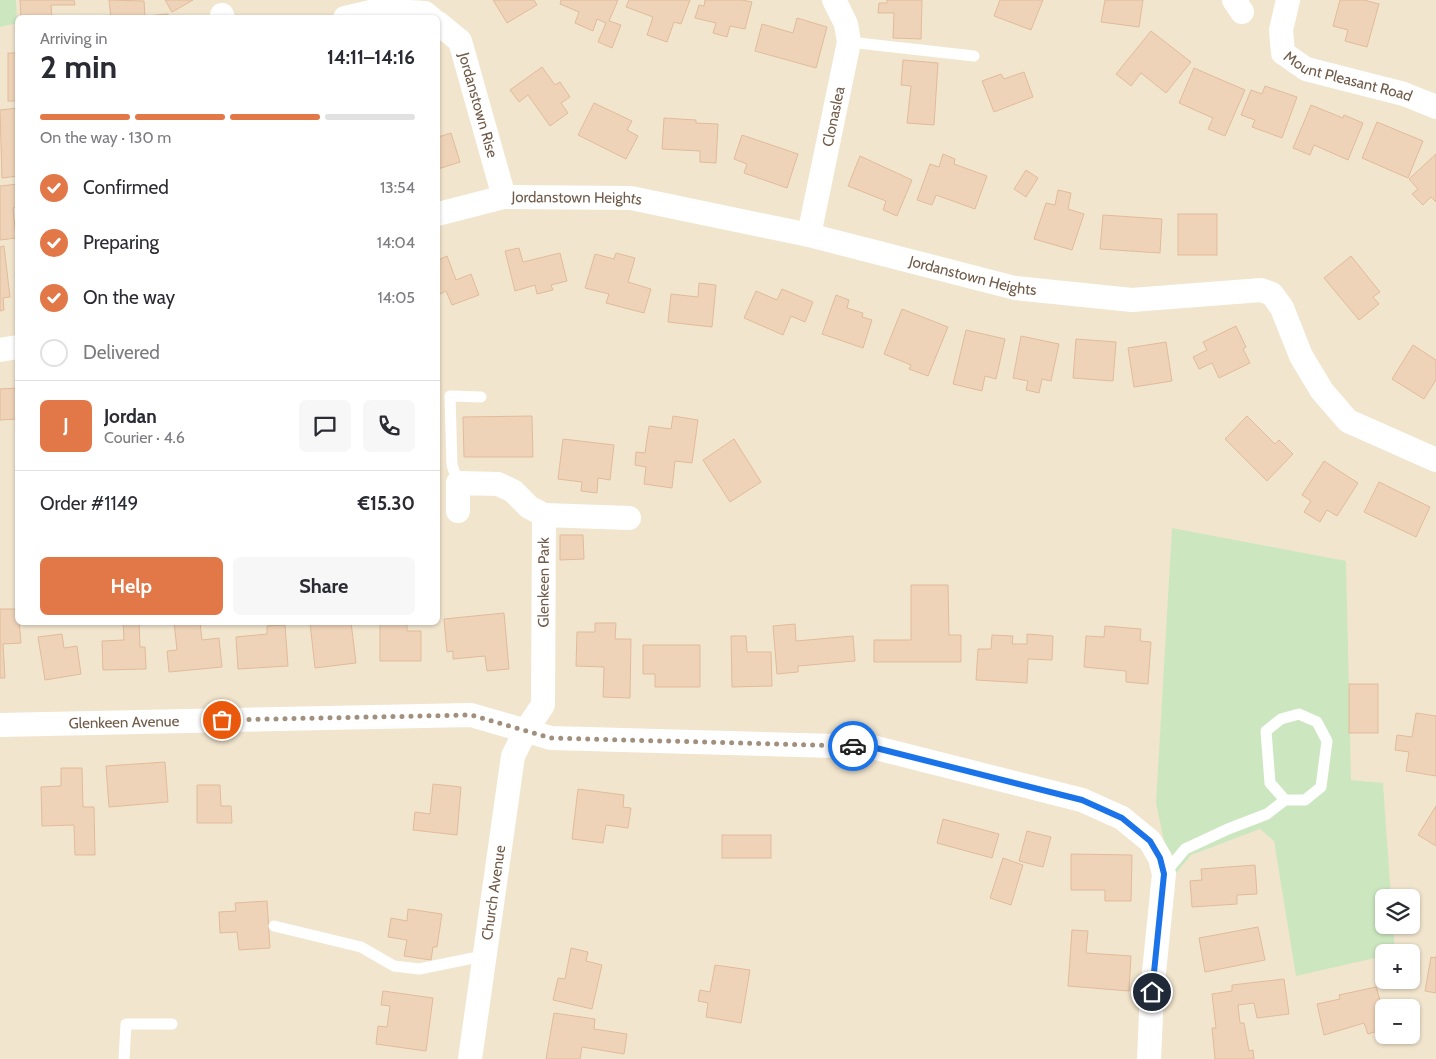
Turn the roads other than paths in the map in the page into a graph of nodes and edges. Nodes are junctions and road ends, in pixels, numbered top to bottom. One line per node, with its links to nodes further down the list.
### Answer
1 (834, 0): 6 (street, Clonaslea)
2 (1288, 0): 8 (street, Mount Pleasant Road)
3 (358, 15): 4 (street)
4 (427, 15)
5 (440, 25): 9 (street, Jordanstown Rise)
6 (849, 42): 7 (lane); 11 (street, Clonaslea)
7 (974, 56)
8 (1436, 107)
9 (504, 197): 10 (street, Jordanstown Heights); 11 (street, Jordanstown Heights)
10 (440, 213)
11 (809, 235): 15 (street, Jordanstown Heights)
12 (15, 348): 13 (street)
13 (0, 350)
14 (481, 397): 16 (lane)
15 (1436, 460)
16 (458, 483): 17 (street); 18 (street)
17 (458, 512)
18 (544, 515): 19 (street); 21 (street, Glenkeen Park)
19 (628, 518)
20 (0, 725): 21 (street, Glenkeen Avenue)
21 (526, 730): 23 (street, Glenkeen Avenue); 25 (street, Church Avenue)
22 (1285, 800): 22 (lane); 23 (lane)
23 (1164, 874): 29 (street)
24 (274, 926): 25 (lane)
25 (483, 956): 28 (street, Church Avenue)
26 (172, 1024): 27 (lane)
27 (124, 1059)
28 (470, 1059)
29 (1149, 1059)

